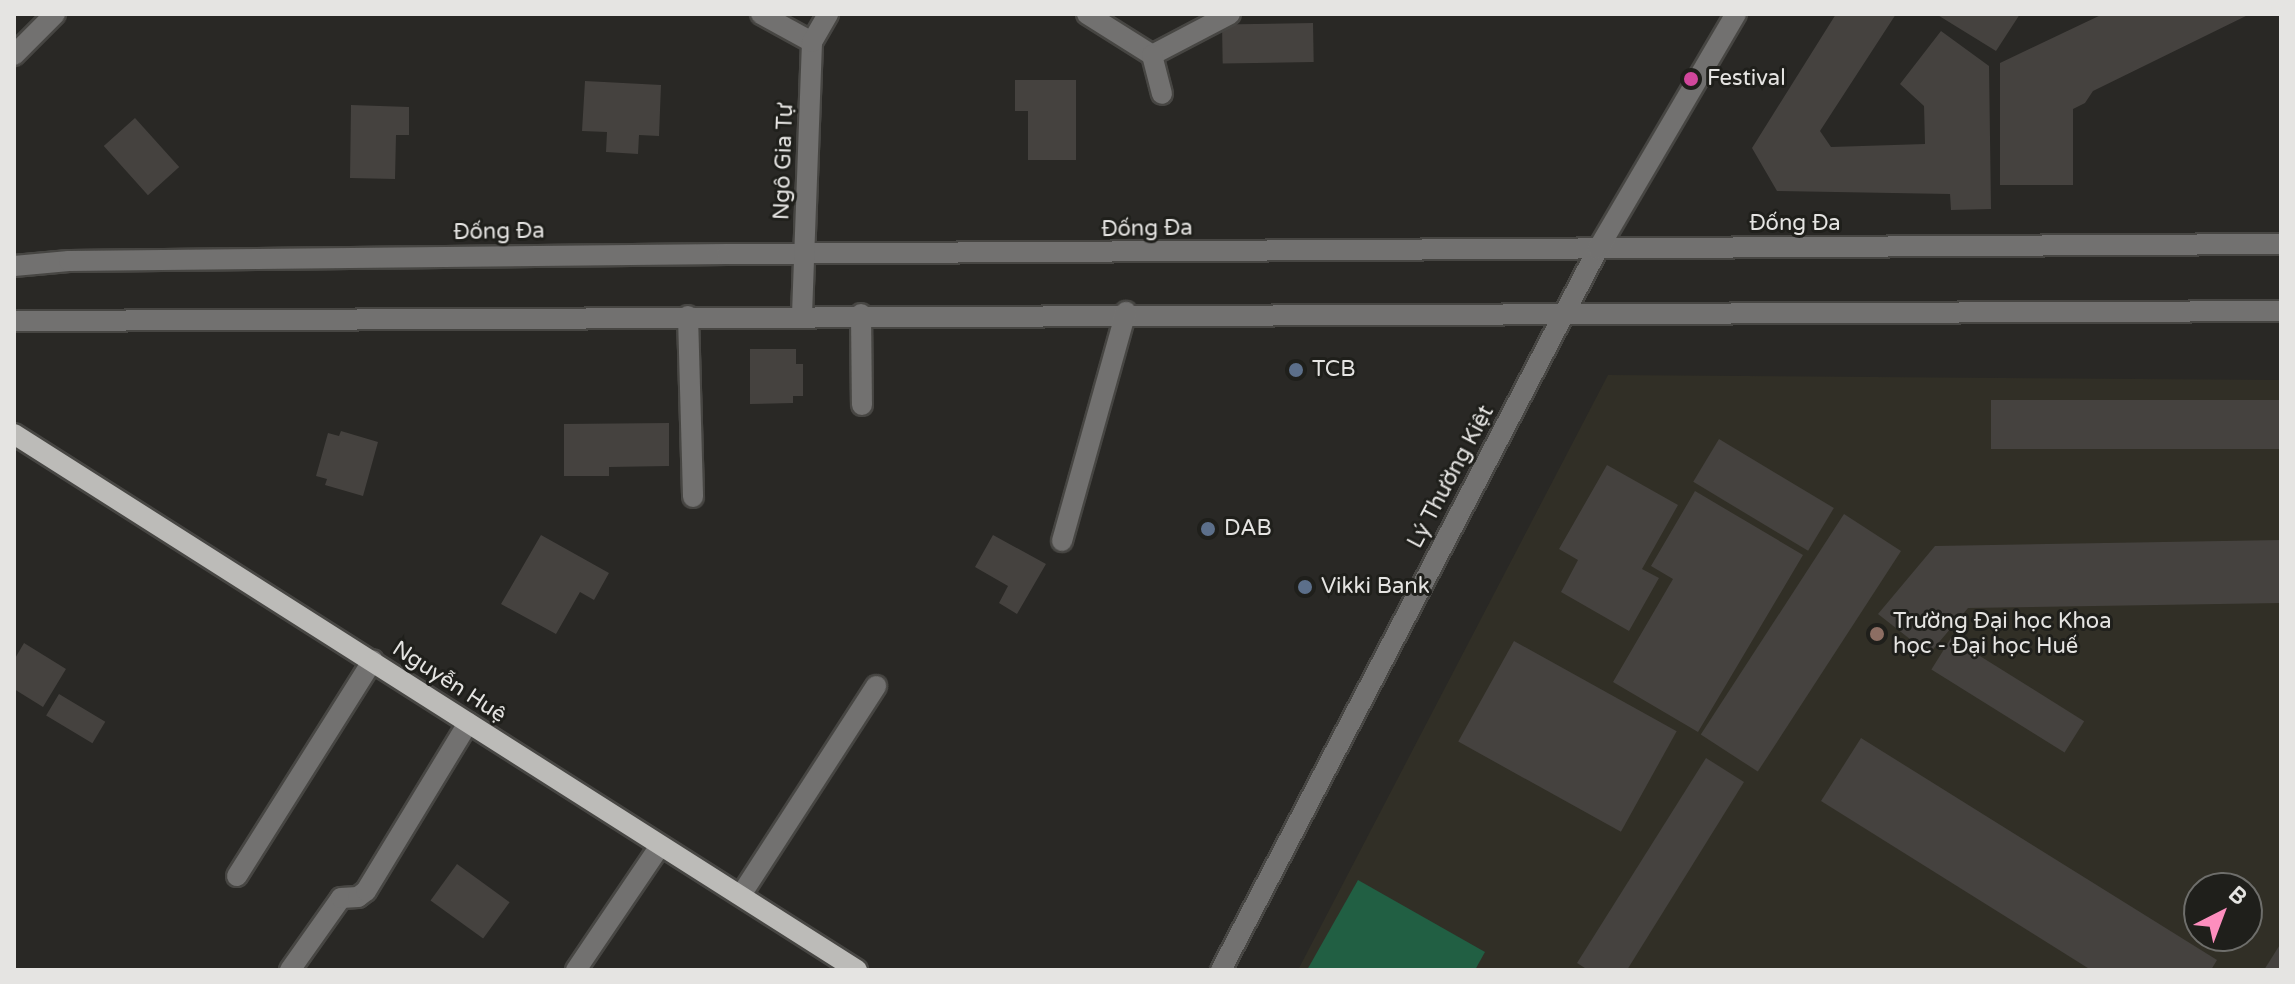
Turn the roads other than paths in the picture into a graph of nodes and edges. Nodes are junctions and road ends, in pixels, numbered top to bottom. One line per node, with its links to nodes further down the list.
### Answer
1 (55, 14): 8 (street)
2 (761, 14): 7 (street)
3 (828, 14): 7 (street, Ngô Gia Tự)
4 (1087, 14): 9 (street)
5 (1230, 14): 9 (street)
6 (1736, 14): 12 (street, Lý Thường Kiệt)
7 (812, 42): 13 (street, Ngô Gia Tự)
8 (14, 55)
9 (1152, 55): 10 (street)
10 (1162, 94)
11 (2281, 244): 12 (street, Đống Đa)
12 (1598, 249): 13 (street, Đống Đa); 20 (street, Lý Thường Kiệt)
13 (804, 256): 14 (street, Đống Đa); 18 (street, Ngô Gia Tự)
14 (14, 266)
15 (2281, 311): 20 (street)
16 (1126, 312): 17 (street); 20 (street); 25 (street)
17 (861, 314): 18 (street); 22 (street)
18 (802, 315): 19 (street)
19 (688, 316): 21 (street); 24 (street)
20 (1562, 317): 35 (street, Lý Thường Kiệt)
21 (14, 321)
22 (862, 405)
23 (14, 434): 26 (main road, Nguyễn Huệ)
24 (693, 497)
25 (1062, 541)
26 (373, 660): 28 (main road, Nguyễn Huệ); 30 (street)
27 (876, 686): 31 (street)
28 (468, 723): 29 (main road, Nguyễn Huệ); 32 (street)
29 (660, 846): 31 (main road, Nguyễn Huệ); 33 (street)
30 (237, 876)
31 (741, 895): 34 (main road, Nguyễn Huệ)
32 (290, 970)
33 (576, 970)
34 (857, 970)
35 (1221, 970)

